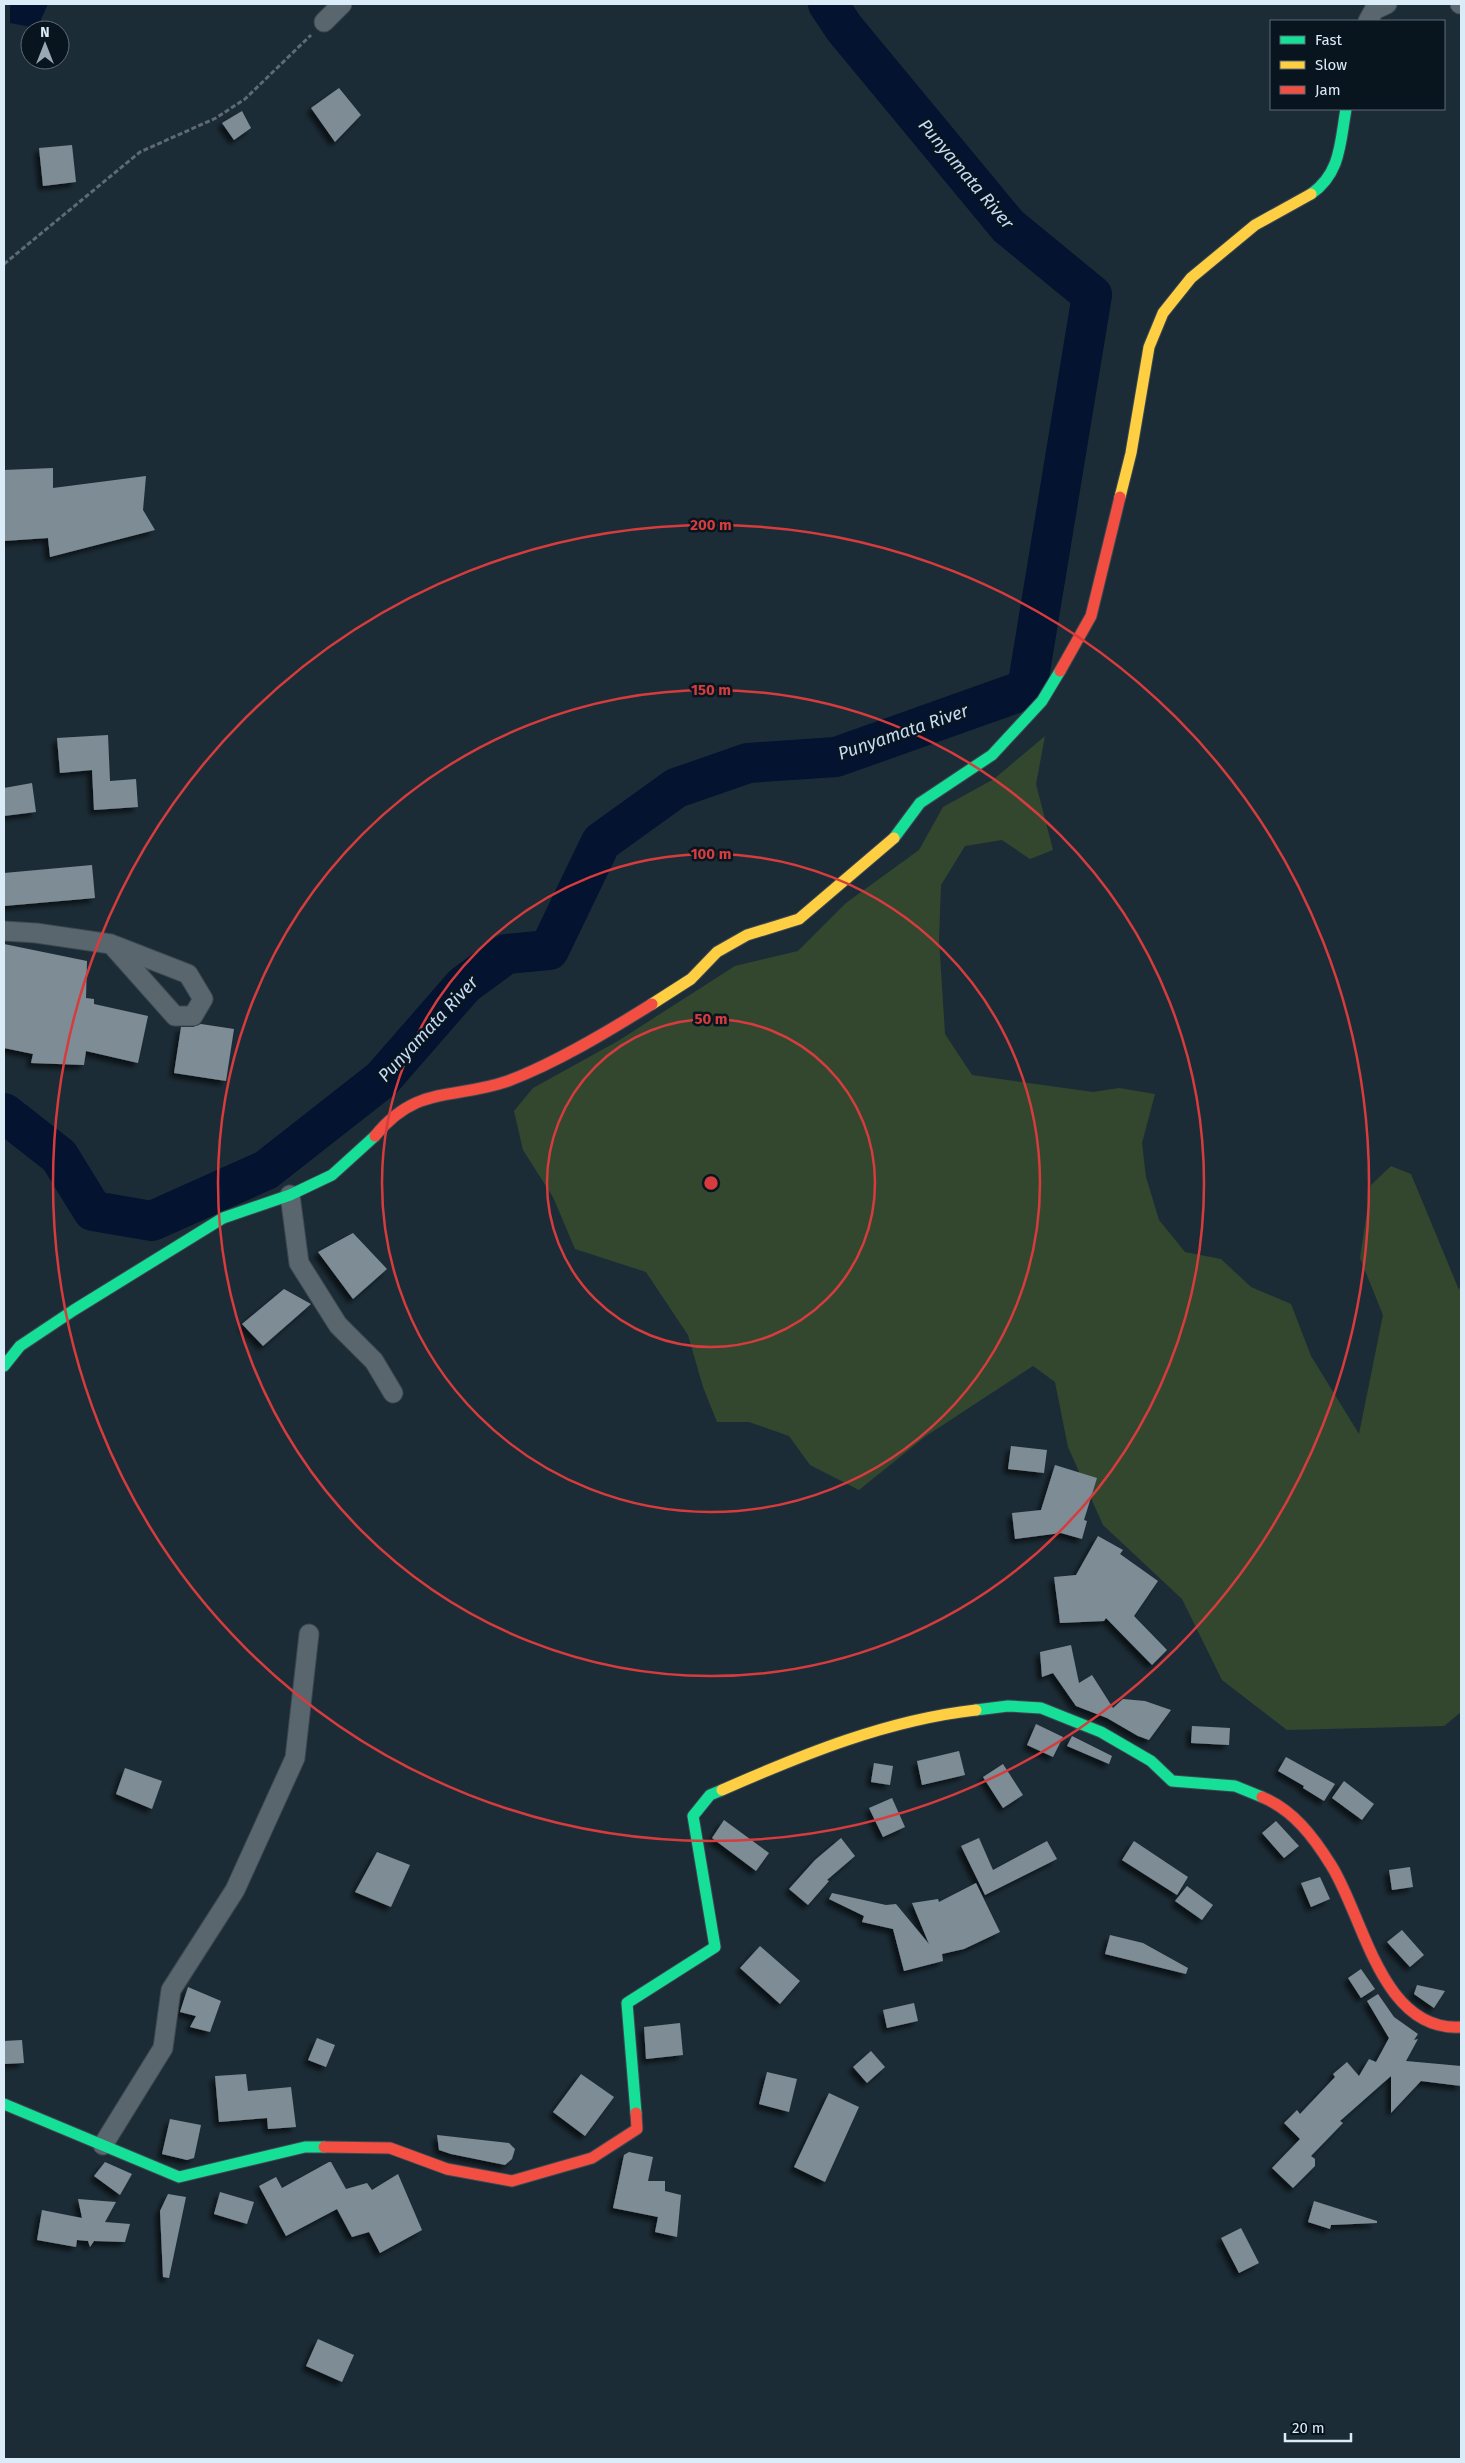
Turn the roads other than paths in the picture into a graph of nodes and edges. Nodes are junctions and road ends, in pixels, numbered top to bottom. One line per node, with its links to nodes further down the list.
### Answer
1 (342, 4): 4 (street)
2 (1387, 4): 3 (street)
3 (1369, 20)
4 (324, 22)
5 (1346, 110): 8 (street)
6 (4, 931): 7 (street)
7 (111, 944): 7 (street)
8 (290, 1195): 9 (street); 10 (street)
9 (4, 1366)
10 (393, 1393)
11 (309, 1634): 14 (street)
12 (1461, 2027): 14 (street)
13 (4, 2104): 14 (street)
14 (103, 2145)

